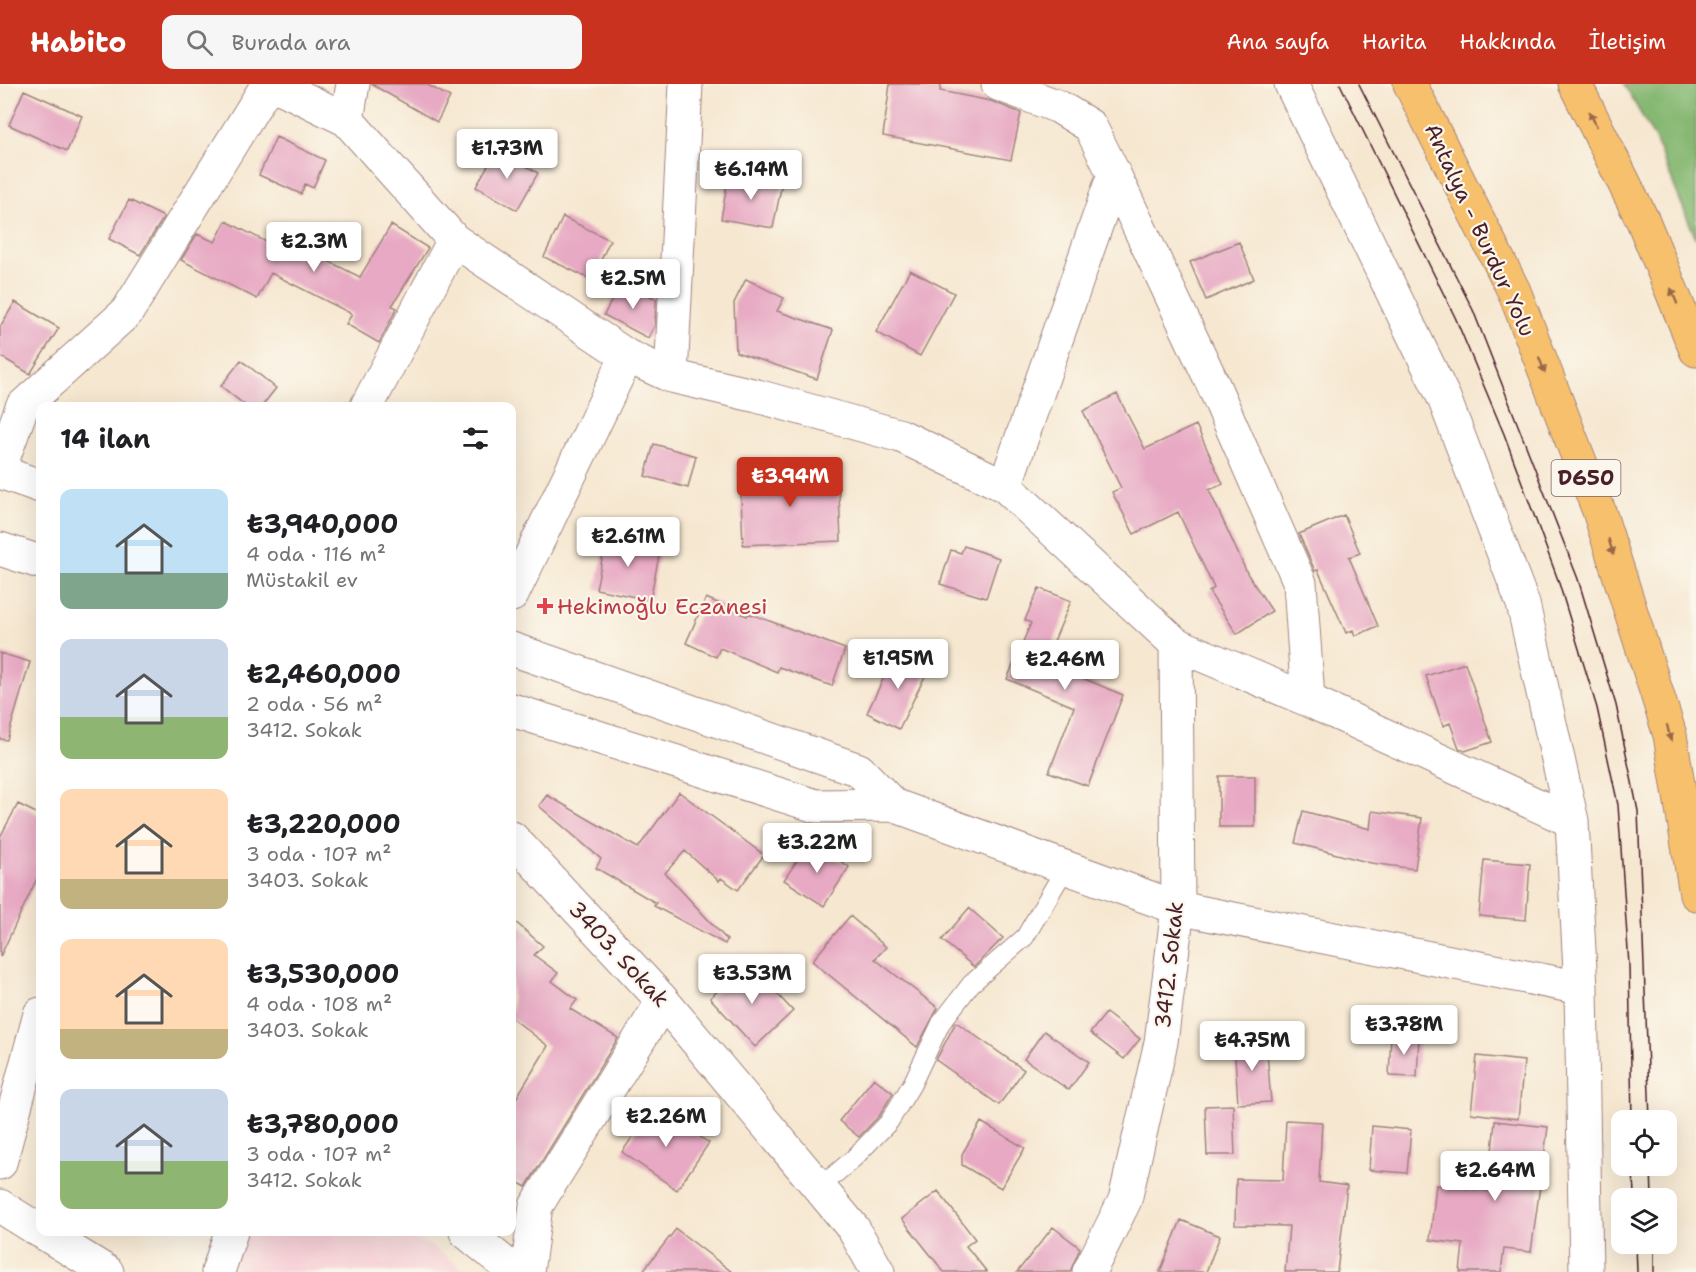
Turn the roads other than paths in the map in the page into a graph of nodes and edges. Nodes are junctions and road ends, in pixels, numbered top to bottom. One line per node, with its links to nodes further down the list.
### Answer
1 (268, 84): 16 (street)
2 (274, 84): 9 (street)
3 (353, 84): 9 (street)
4 (686, 84): 14 (street)
5 (998, 84): 10 (street)
6 (1292, 84): 29 (street)
7 (1410, 84): 32 (highway, Antalya - Burdur Yolu / D650, one-way to 32)
8 (1575, 84): 12 (highway, one-way to 8)
9 (347, 120): 11 (street)
10 (1114, 174): 20 (street); 26 (street)
11 (454, 240): 13 (street); 15 (street)
12 (1696, 350)
13 (627, 357): 14 (street); 23 (street)
14 (670, 376): 20 (street)
15 (369, 402)
16 (21, 406): 17 (street)
17 (0, 467)
18 (0, 472): 19 (street)
19 (36, 485)
20 (1005, 486): 24 (street)
21 (0, 549): 22 (street)
22 (36, 561)
23 (516, 587)
24 (1176, 644): 26 (street); 33 (street, 3412. Sokak)
25 (516, 650): 28 (street)
26 (1308, 700): 29 (street)
27 (516, 711): 28 (street)
28 (893, 805): 31 (street)
29 (1572, 821): 34 (street)
30 (516, 842): 35 (street, 3403. Sokak)
31 (1066, 867): 33 (street); 38 (lane)
32 (1696, 894)
33 (1178, 908): 34 (street); 49 (street, 3412. Sokak)
34 (1581, 988): 50 (street)
35 (663, 1001): 38 (street, 3403. Sokak); 47 (street)
36 (36, 1029): 37 (street)
37 (0, 1163)
38 (819, 1188): 48 (street, 3403. Sokak)
39 (0, 1206): 40 (street)
40 (36, 1228)
41 (49, 1236): 44 (street)
42 (230, 1236): 45 (street)
43 (471, 1236): 46 (street)
44 (107, 1272)
45 (218, 1272)
46 (515, 1272)
47 (527, 1272)
48 (878, 1272)
49 (1089, 1272)
50 (1586, 1272)

